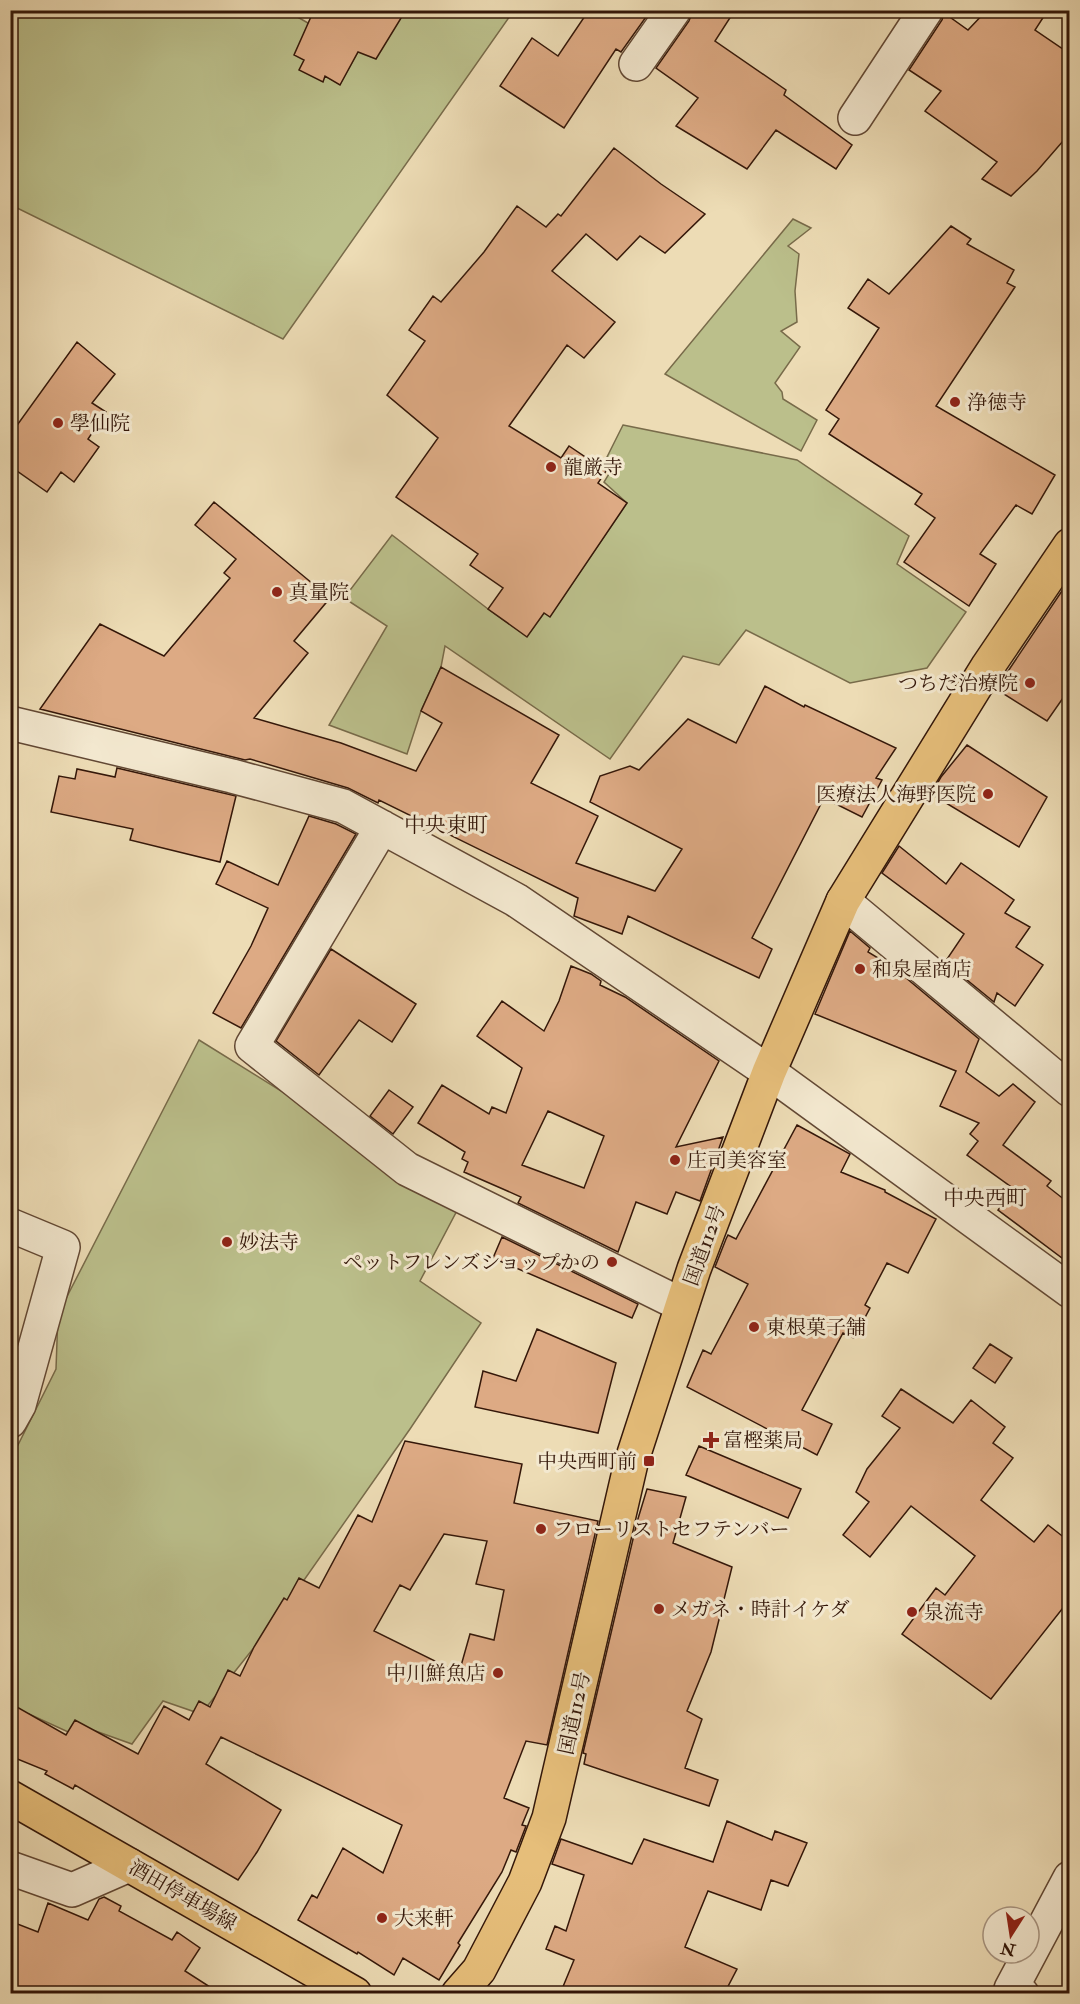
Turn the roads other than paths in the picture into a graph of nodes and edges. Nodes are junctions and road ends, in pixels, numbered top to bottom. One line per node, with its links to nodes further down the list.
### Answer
1 (674, 10): 3 (street)
2 (926, 10): 4 (street)
3 (636, 64)
4 (855, 118)
5 (1070, 545): 8 (main road, 国道112号)
6 (10, 723): 7 (street)
7 (382, 827): 9 (street); 13 (street)
8 (843, 901): 9 (main road, 国道112号); 10 (street)
9 (769, 1072): 12 (street); 13 (main road, 国道112号)
10 (1070, 1090)
11 (10, 1225): 14 (street)
12 (1070, 1291)
13 (682, 1305): 20 (main road, 国道112号)
14 (10, 1421)
15 (10, 1797): 16 (main road, 酒田停車場線)
16 (129, 1865): 17 (street); 19 (main road, 酒田停車場線)
17 (10, 1868)
18 (1070, 1878): 21 (street)
19 (355, 1994)
20 (458, 1994)
21 (1022, 1994)

